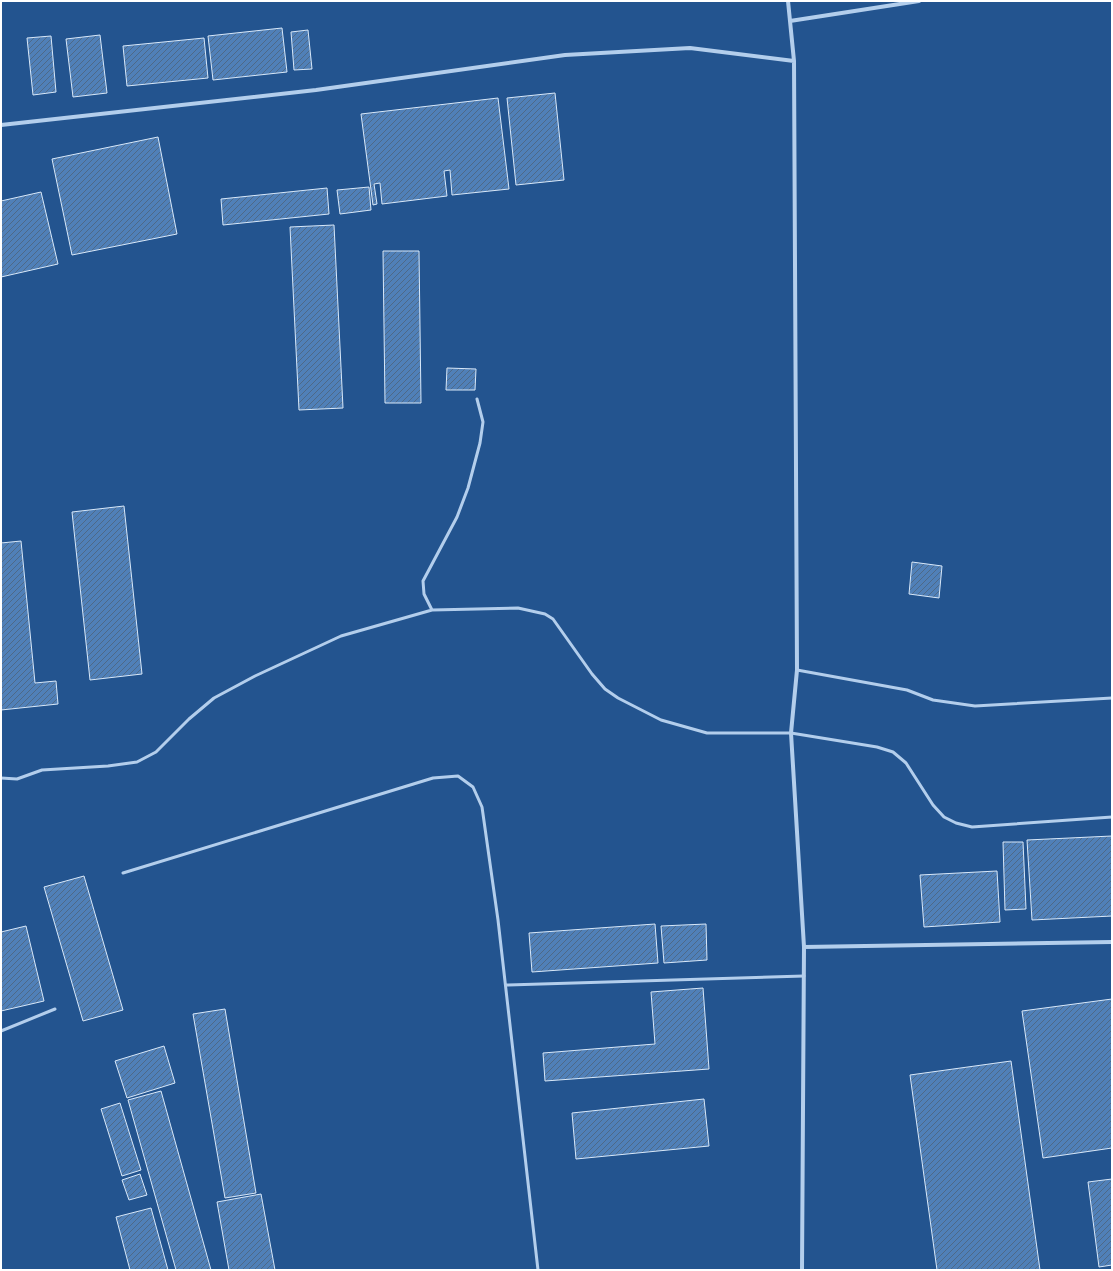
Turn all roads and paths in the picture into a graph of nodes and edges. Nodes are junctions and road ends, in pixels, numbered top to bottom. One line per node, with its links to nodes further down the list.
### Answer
1 (788, 1): 3 (street)
2 (919, 1): 3 (street)
3 (790, 21): 4 (street)
4 (794, 61): 5 (street); 8 (street)
5 (1, 125)
6 (477, 399): 7 (lane)
7 (432, 610): 10 (lane); 11 (lane)
8 (797, 670): 9 (lane); 10 (street)
9 (1112, 698)
10 (791, 734): 12 (lane); 15 (street)
11 (1, 778)
12 (1112, 817)
13 (123, 872): 17 (lane)
14 (1112, 942): 15 (street)
15 (804, 947): 16 (street)
16 (804, 976): 17 (lane); 21 (street)
17 (506, 985): 20 (lane)
18 (55, 1009): 19 (lane)
19 (1, 1031)
20 (538, 1270)
21 (802, 1270)

